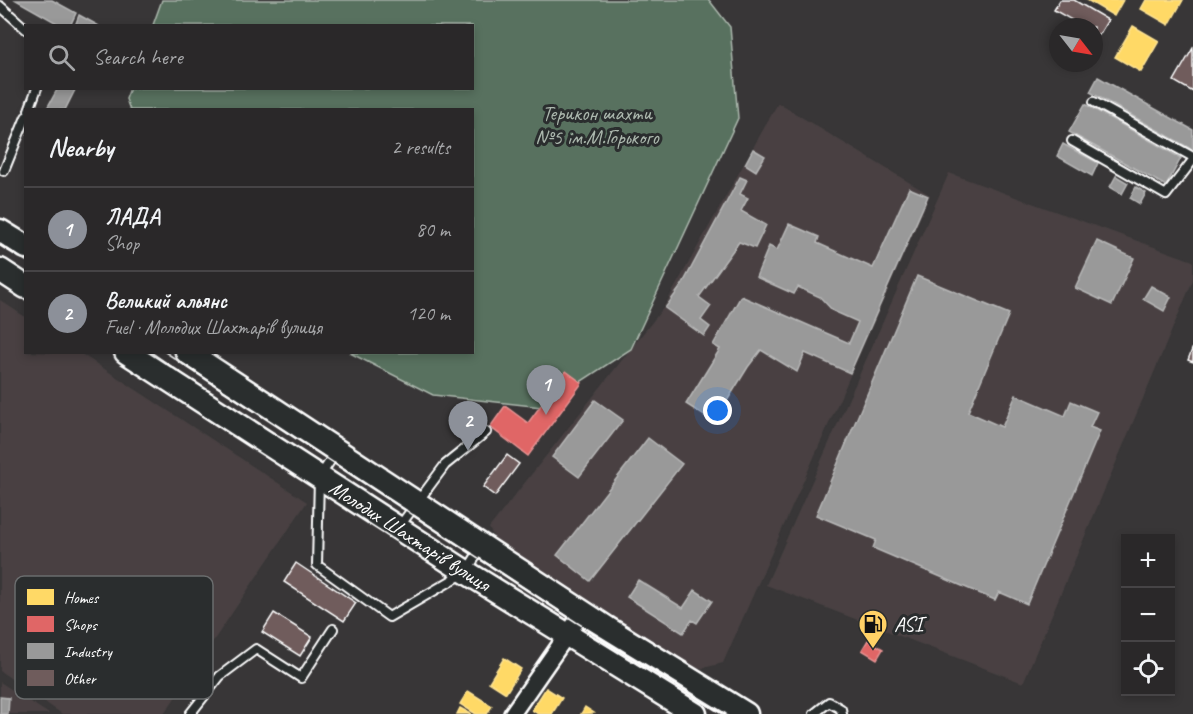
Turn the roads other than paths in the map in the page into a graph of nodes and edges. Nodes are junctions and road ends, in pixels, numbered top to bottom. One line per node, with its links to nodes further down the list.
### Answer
1 (0, 6): 2 (lane)
2 (24, 27)
3 (36, 90): 5 (lane)
4 (1094, 102): 8 (lane)
5 (30, 108)
6 (24, 121): 9 (lane)
7 (1072, 141): 8 (lane)
8 (1193, 159)
9 (1, 172)
10 (0, 231): 11 (main road)
11 (24, 246)
12 (0, 270): 13 (main road)
13 (24, 286)
14 (129, 354): 18 (main road, Молодих Шахтарів вулиця)
15 (190, 354): 17 (main road, Молодих Шахтарів вулиця)
16 (486, 432): 19 (lane)
17 (337, 451): 18 (lane); 19 (main road, Молодих Шахтарів вулиця)
18 (319, 478): 20 (main road, Молодих Шахтарів вулиця); 22 (lane)
19 (416, 503): 20 (lane); 21 (main road, Молодих Шахтарів вулиця)
20 (398, 528): 22 (main road, Молодих Шахтарів вулиця)
21 (482, 546): 22 (lane); 23 (main road, Молодих Шахтарів вулиця)
22 (466, 572): 25 (main road, Молодих Шахтарів вулиця)
23 (583, 612): 25 (street); 31 (main road, Молодих Шахтарів вулиця)
24 (333, 628): 26 (lane)
25 (568, 635): 29 (street); 30 (main road, Молодих Шахтарів вулиця)
26 (213, 685)
27 (202, 699): 28 (lane)
28 (190, 714)
29 (512, 714)
30 (695, 714)
31 (746, 714)
32 (814, 714): 33 (lane)
33 (842, 714)

